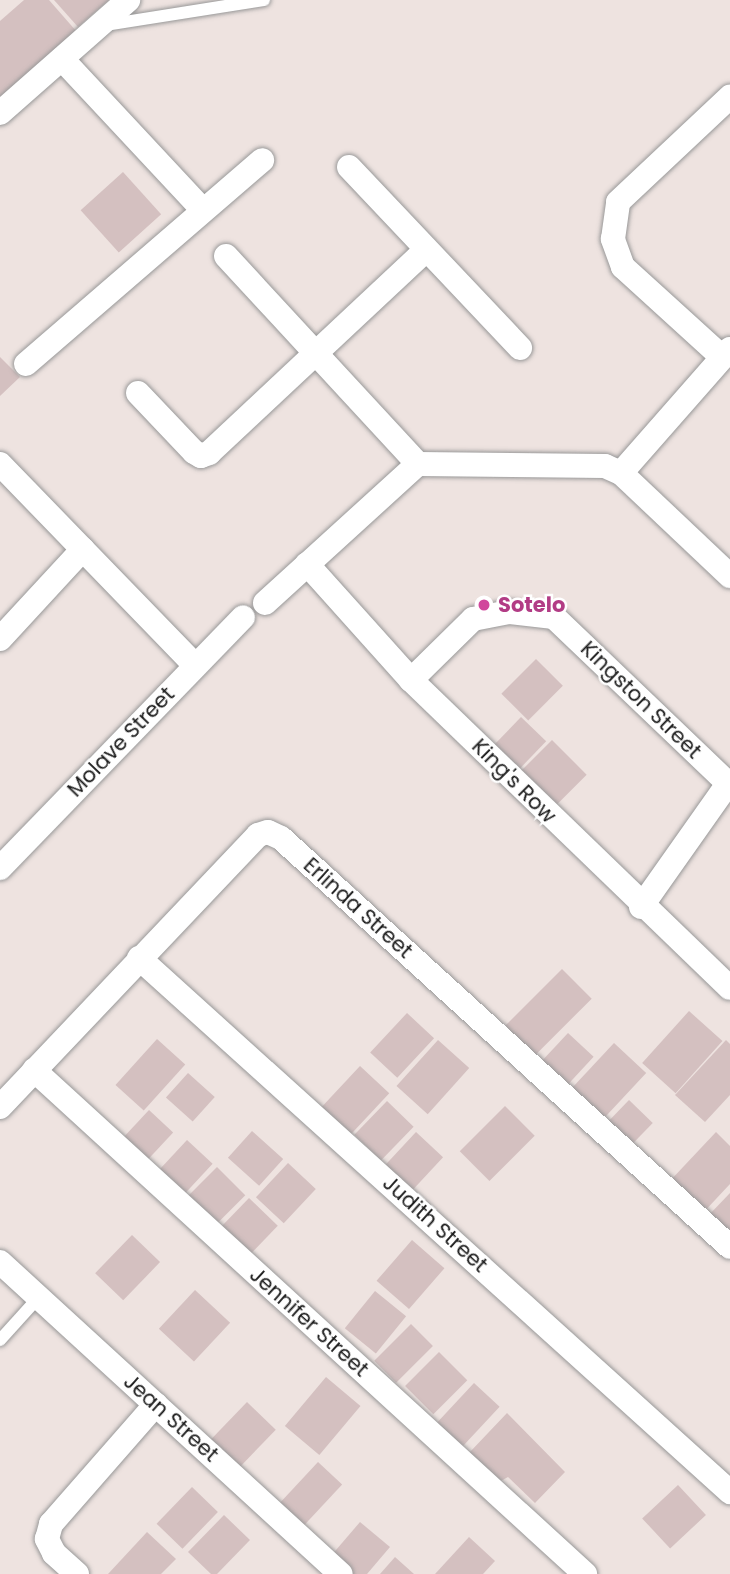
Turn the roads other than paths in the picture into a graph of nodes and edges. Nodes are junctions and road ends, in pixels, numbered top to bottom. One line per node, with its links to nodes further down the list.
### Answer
1 (128, 0): 3 (street)
2 (264, 0): 3 (lane)
3 (99, 27): 4 (street)
4 (62, 59): 6 (street); 9 (street)
5 (730, 97): 13 (street)
6 (0, 113)
7 (262, 160): 9 (street)
8 (349, 167): 10 (street)
9 (202, 209): 15 (street)
10 (426, 250): 12 (street); 14 (street)
11 (226, 256): 14 (street)
12 (520, 348)
13 (726, 353): 19 (street)
14 (315, 354): 16 (street); 18 (street)
15 (26, 364)
16 (138, 393)
17 (0, 464): 20 (street)
18 (418, 464): 19 (street); 21 (street)
19 (621, 473): 22 (street)
20 (83, 549): 25 (street); 26 (street)
21 (307, 564): 23 (street); 27 (street, King's Row)
22 (730, 576)
23 (265, 603)
24 (243, 617): 26 (street, Molave Street)
25 (0, 639)
26 (195, 665): 29 (street, Molave Street)
27 (411, 680): 28 (street, Kingston Street); 30 (street, King's Row)
28 (729, 782): 30 (street)
29 (0, 869)
30 (641, 907): 32 (street, King's Row)
31 (139, 958): 33 (street, Erlinda Street); 35 (street, Erlinda Street); 40 (street, Judith Street)
32 (730, 988)
33 (34, 1070): 34 (street, Erlinda Street); 43 (street, Jennifer Street)
34 (0, 1107)
35 (730, 1247)
36 (0, 1262): 37 (street, Jean Street)
37 (39, 1297): 38 (lane); 39 (street, Jean Street)
38 (0, 1340)
39 (156, 1404): 41 (street); 42 (street, Jean Street)
40 (730, 1492)
41 (78, 1574)
42 (341, 1574)
43 (585, 1574)

